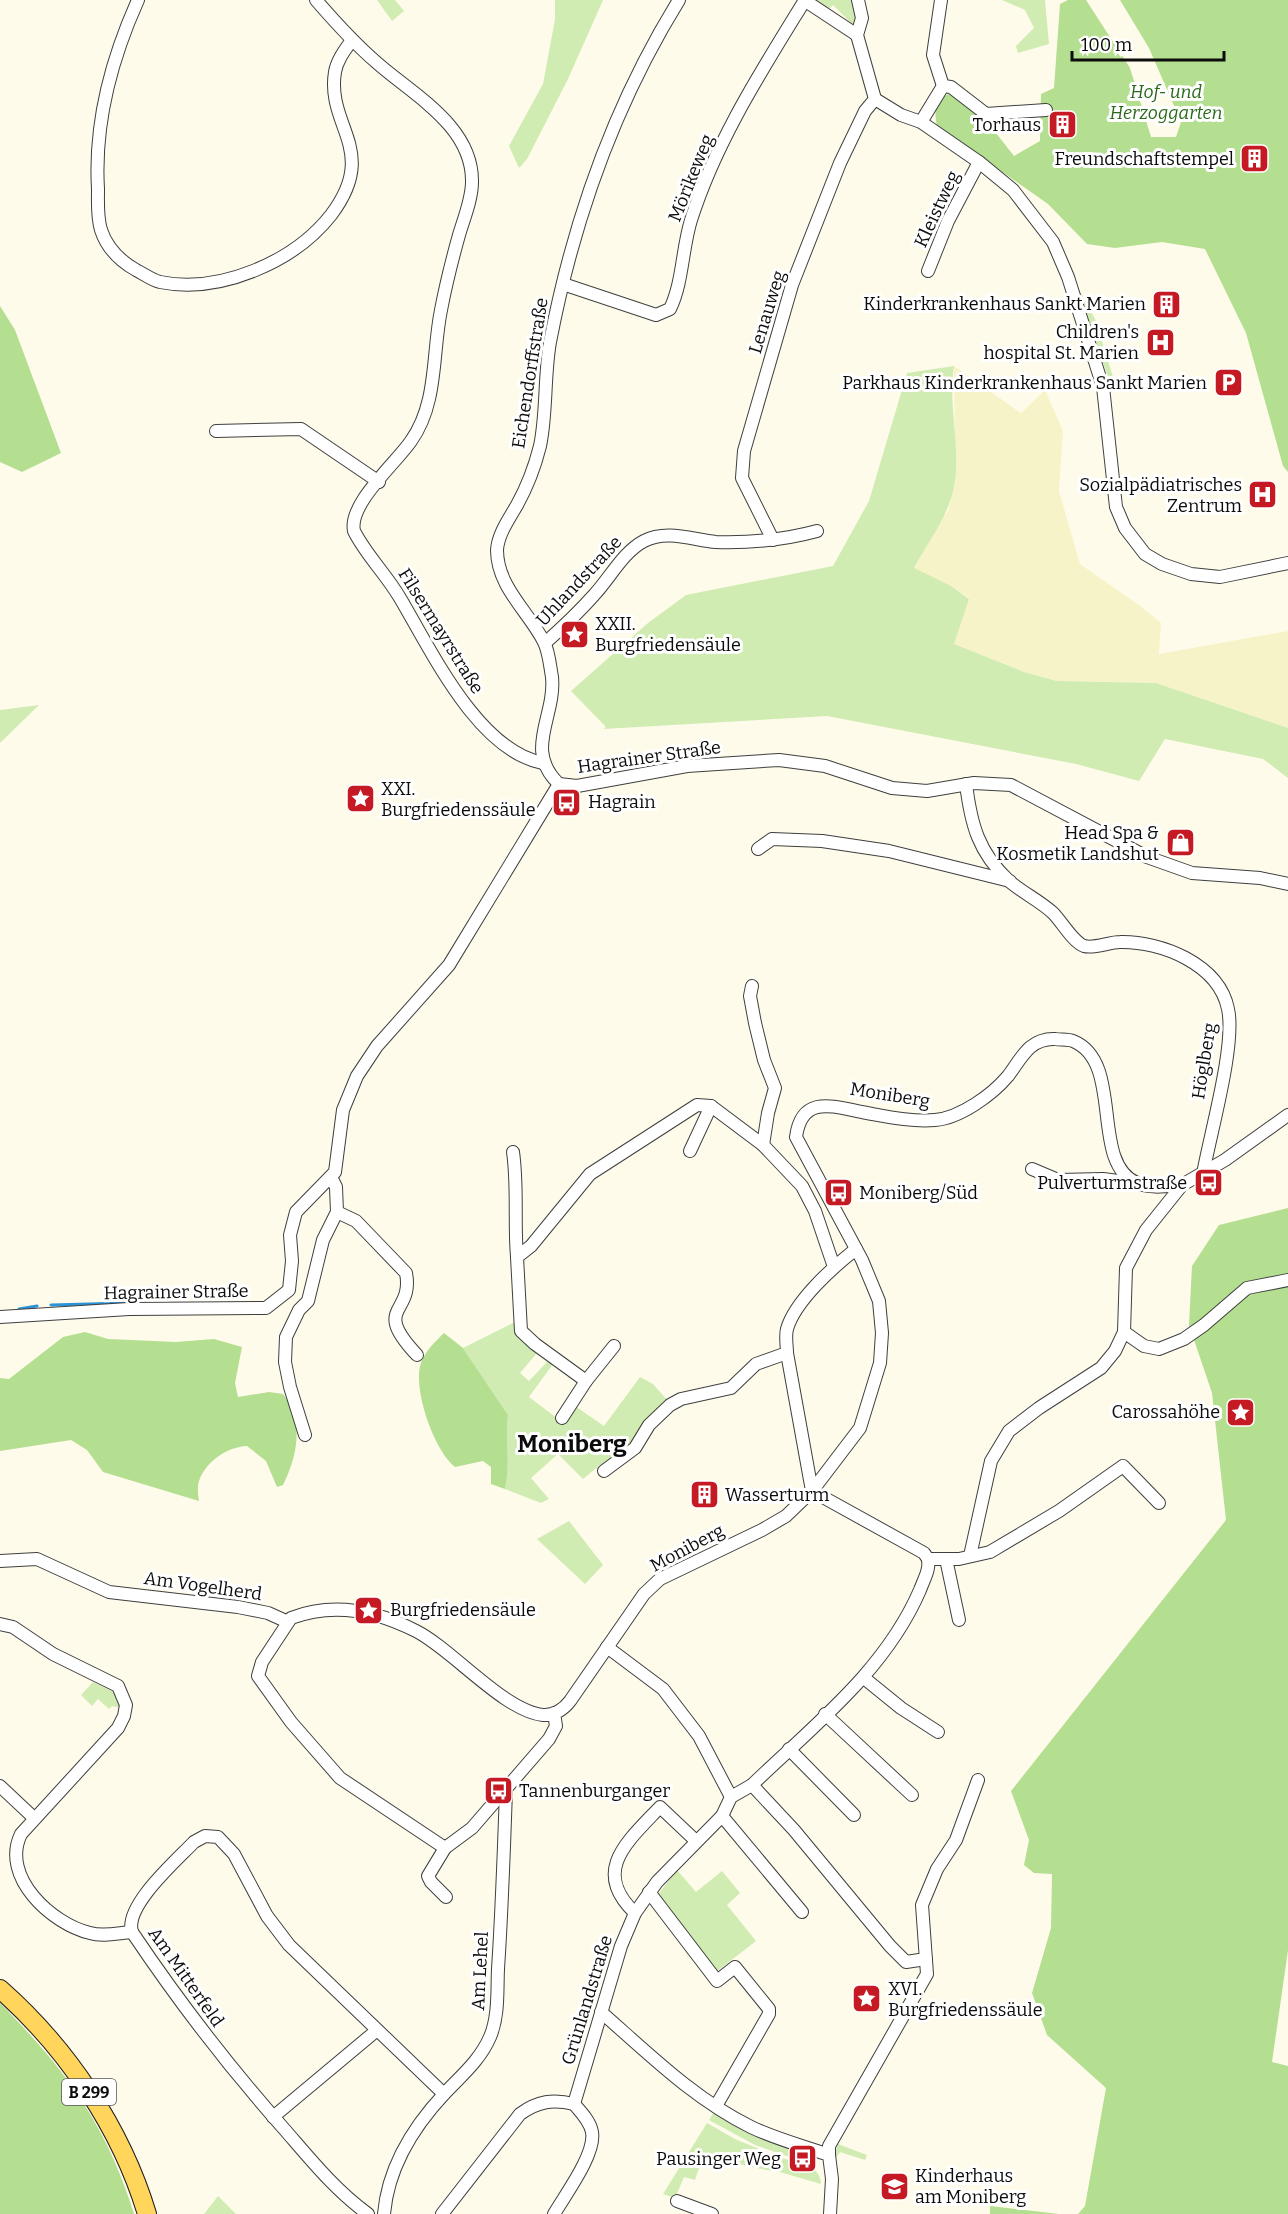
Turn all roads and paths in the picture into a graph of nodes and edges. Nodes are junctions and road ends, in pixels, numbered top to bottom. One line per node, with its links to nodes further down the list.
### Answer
1 (138, 0): 8 (street)
2 (316, 0): 8 (street)
3 (679, 0): 15 (street, Eichendorffstraße)
4 (804, 0): 7 (street); 15 (street, Mörikeweg)
5 (858, 0): 7 (street)
6 (941, 0): 9 (street)
7 (857, 35): 10 (street)
8 (352, 40): 17 (street)
9 (943, 86): 11 (street); 12 (street)
10 (875, 99): 12 (street); 19 (street, Lenauweg)
11 (1046, 110)
12 (921, 122): 13 (street)
13 (979, 162): 14 (street, Kleistweg); 20 (street)
14 (928, 271)
15 (563, 284): 21 (street, Eichendorffstraße)
16 (216, 430): 17 (street)
17 (379, 482): 22 (street, Filsermayrstraße)
18 (817, 531): 19 (street, Uhlandstraße)
19 (773, 540): 21 (street, Uhlandstraße)
20 (1288, 563)
21 (545, 643): 22 (street, Eichendorffstraße)
22 (543, 762): 23 (street)
23 (559, 784): 24 (street, Hagrainer Straße); 36 (street, Hagrainer Straße)
24 (966, 784): 26 (street, Höglberg); 27 (street, Hagrainer Straße)
25 (758, 849): 26 (street, Höglberg)
26 (1010, 881): 35 (street, Höglberg)
27 (1288, 884)
28 (752, 986): 31 (street)
29 (711, 1106): 31 (street); 32 (street); 41 (street)
30 (1288, 1115): 35 (street)
31 (763, 1145): 42 (street)
32 (690, 1151)
33 (513, 1152): 41 (street)
34 (1032, 1169): 37 (street)
35 (1203, 1174): 38 (street)
36 (331, 1178): 39 (street, Hagrainer Straße); 44 (street, Hagrainer Straße)
37 (1138, 1183): 38 (street); 40 (street, Moniberg)
38 (1182, 1185): 45 (street)
39 (338, 1212): 48 (street); 51 (street)
40 (856, 1249): 42 (street); 53 (street, Moniberg)
41 (517, 1257): 49 (street)
42 (834, 1267): 47 (street)
43 (1288, 1280): 45 (street)
44 (0, 1317)
45 (1124, 1332): 55 (street)
46 (614, 1346): 49 (street)
47 (787, 1353): 52 (street); 53 (street)
48 (417, 1355)
49 (586, 1381): 50 (street)
50 (562, 1418)
51 (304, 1434)
52 (604, 1471)
53 (812, 1491): 56 (street); 62 (street, Moniberg)
54 (1159, 1503): 55 (street)
55 (970, 1556): 57 (street)
56 (928, 1559): 57 (street); 63 (street)
57 (946, 1559): 59 (street)
58 (0, 1561): 60 (street, Am Vogelherd)
59 (959, 1620)
60 (288, 1622): 64 (street); 78 (street)
61 (0, 1624): 76 (street)
62 (607, 1647): 64 (street, Moniberg); 73 (street)
63 (864, 1678): 65 (street); 66 (street)
64 (554, 1713): 71 (street)
65 (825, 1714): 67 (street); 72 (street)
66 (938, 1732)
67 (789, 1749): 69 (street); 74 (street)
68 (978, 1780): 84 (street)
69 (752, 1785): 73 (street); 84 (street)
70 (0, 1786): 76 (street)
71 (506, 1790): 78 (street); 88 (street, Am Lehel)
72 (912, 1795)
73 (731, 1797): 75 (street, Grünlandstraße)
74 (854, 1815)
75 (722, 1816): 77 (street, Grünlandstraße); 81 (street)
76 (34, 1818): 83 (street)
77 (696, 1841): 79 (street, Grünlandstraße); 82 (street)
78 (445, 1848): 80 (street)
79 (649, 1892): 82 (street, Grünlandstraße); 90 (street)
80 (446, 1897)
81 (802, 1912)
82 (635, 1913): 86 (street, Grünlandstraße)
83 (132, 1932): 87 (street, Am Mitterfeld); 91 (street, Am Mitterfeld)
84 (926, 1959): 92 (street)
85 (0, 1989): 95 (main road, B 299)
86 (602, 2012): 89 (street, Grünlandstraße); 90 (street)
87 (376, 2031): 88 (street, Am Mitterfeld); 91 (street)
88 (444, 2094): 97 (street, Am Lehel)
89 (574, 2104): 98 (street); 99 (street)
90 (716, 2106): 92 (street)
91 (273, 2117): 96 (street, Am Mitterfeld)
92 (829, 2155): 101 (street)
93 (677, 2201): 94 (street)
94 (687, 2210): 100 (street)
95 (147, 2214)
96 (368, 2214)
97 (384, 2214)
98 (442, 2214)
99 (554, 2214)
100 (712, 2214)
101 (830, 2214)

